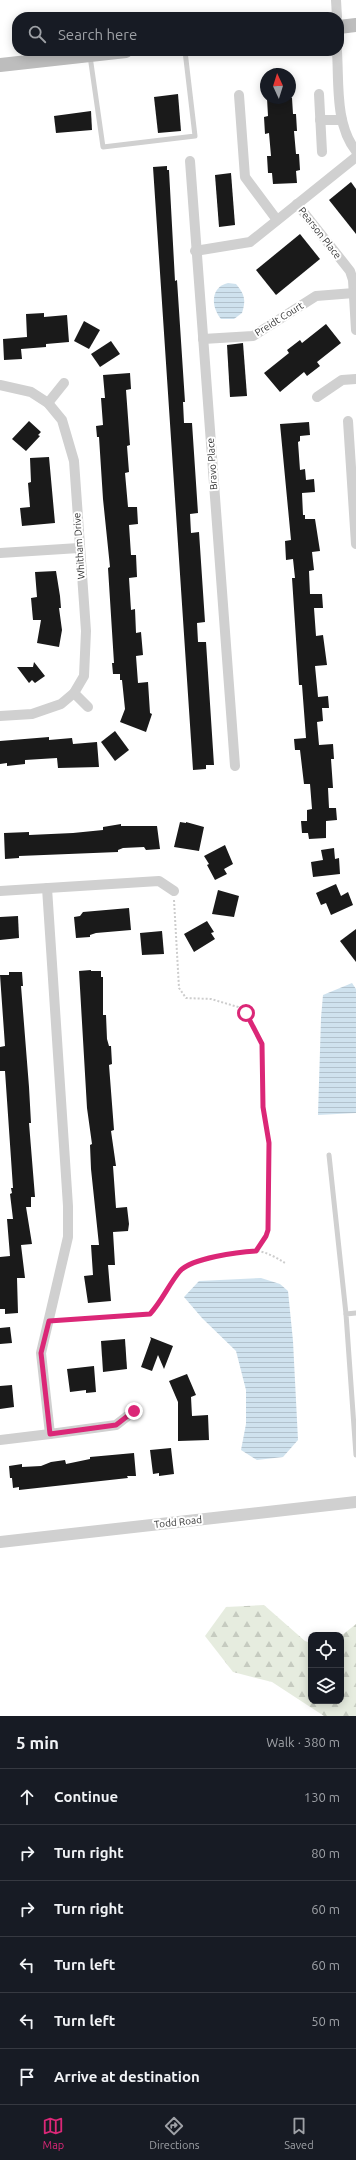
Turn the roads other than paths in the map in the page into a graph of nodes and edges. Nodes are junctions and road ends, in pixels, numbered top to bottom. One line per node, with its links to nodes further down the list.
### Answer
1 (336, 0): 2 (street)
2 (337, 12)
3 (356, 25): 4 (main road)
4 (344, 26)
5 (81, 56): 9 (main road)
6 (90, 56): 7 (lane)
7 (186, 56)
8 (337, 56): 13 (street)
9 (0, 65)
10 (319, 94): 12 (street)
11 (239, 95): 19 (street)
12 (320, 120): 13 (street); 15 (street)
13 (342, 120): 14 (street)
14 (356, 151)
15 (322, 152)
16 (356, 157): 18 (street)
17 (190, 161): 20 (street, Bravo Place)
18 (298, 204): 19 (street); 21 (street, Pearson Place)
19 (278, 220): 20 (street)
20 (195, 251): 23 (street, Bravo Place)
21 (354, 293): 22 (street, Pearson Place); 23 (street, Preidt Court)
22 (356, 330)
23 (203, 339): 37 (street, Bravo Place)
24 (356, 378): 27 (street)
25 (64, 383): 28 (street)
26 (0, 385): 28 (street, Whitham Drive)
27 (317, 397)
28 (48, 403): 32 (street, Whitham Drive)
29 (348, 420): 30 (street)
30 (354, 493): 31 (street)
31 (356, 544)
32 (79, 548): 33 (street); 34 (street, Whitham Drive)
33 (0, 553)
34 (74, 693): 35 (street); 36 (street)
35 (88, 707)
36 (0, 716)
37 (235, 766)
38 (47, 888): 39 (street); 40 (street); 45 (street)
39 (0, 891)
40 (174, 892)
41 (329, 1155): 43 (lane)
42 (356, 1313): 43 (lane)
43 (346, 1314): 47 (lane)
44 (134, 1411): 45 (street)
45 (50, 1434): 46 (street)
46 (0, 1440)
47 (356, 1455)
48 (356, 1502): 49 (street, Todd Road)
49 (0, 1542)

